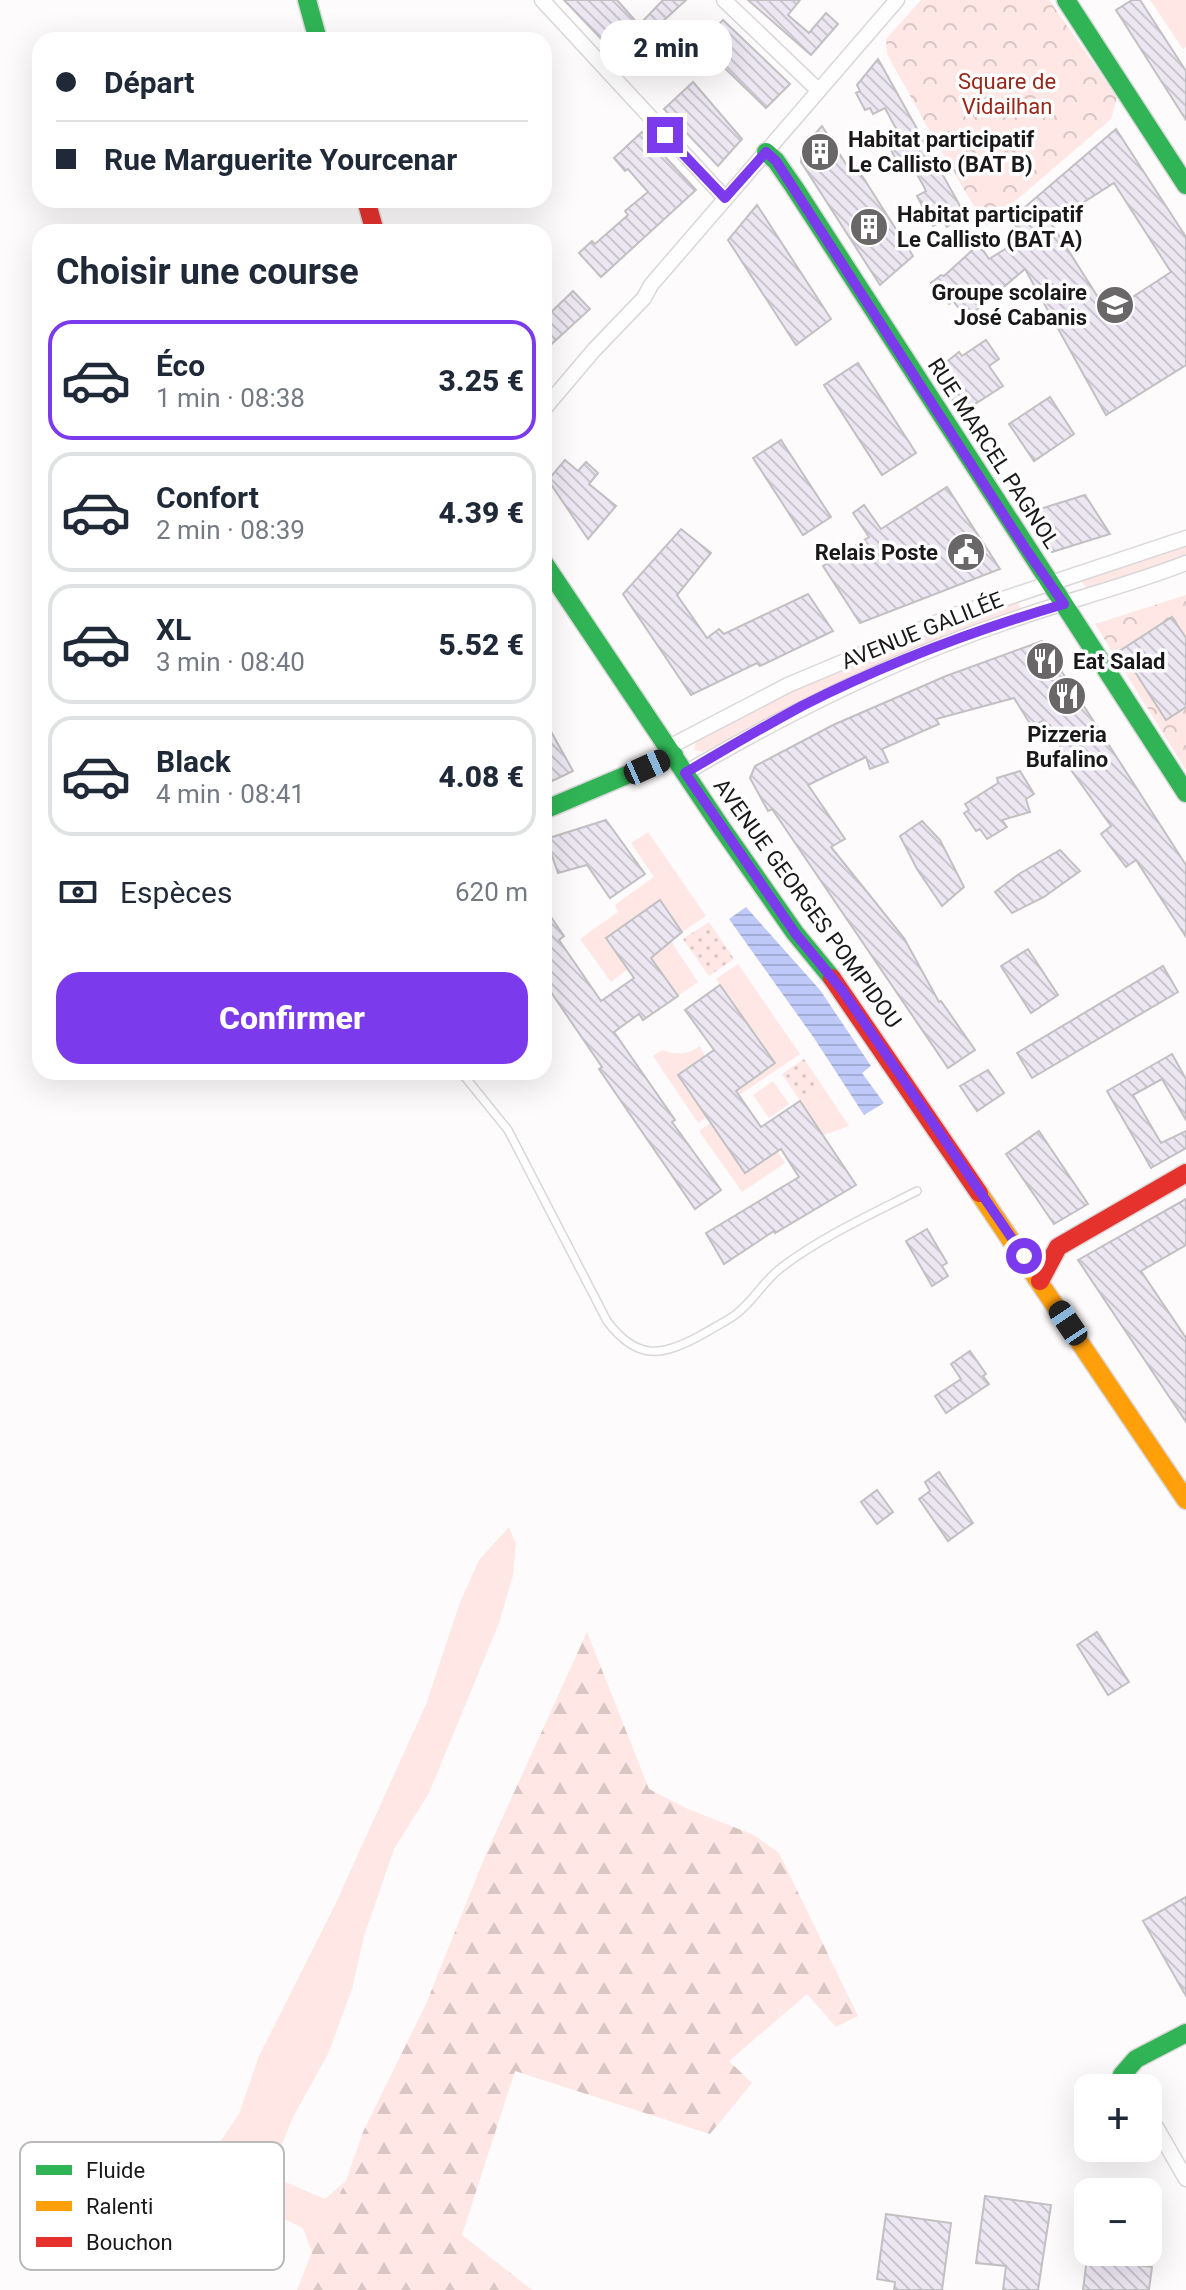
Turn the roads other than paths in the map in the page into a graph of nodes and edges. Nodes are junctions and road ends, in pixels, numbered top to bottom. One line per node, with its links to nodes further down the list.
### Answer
1 (307, 0): 6 (street)
2 (542, 0): 10 (street)
3 (724, 0): 7 (street)
4 (897, 0): 7 (street)
5 (1066, 0): 9 (street)
6 (316, 32)
7 (818, 90): 8 (street)
8 (766, 152): 10 (street); 15 (street, RUE MARCEL PAGNOL)
9 (1186, 185)
10 (725, 198): 11 (street)
11 (552, 400)
12 (1186, 538): 15 (street, AVENUE GALILÉE)
13 (1186, 563): 16 (street, AVENUE GALILÉE)
14 (552, 575): 17 (street, AVENUE GEORGES POMPIDOU)
15 (1048, 582): 16 (street, RUE MARCEL PAGNOL); 17 (street, AVENUE GALILÉE)
16 (1064, 604): 18 (street, AVENUE GALILÉE); 19 (street, RUE MARCEL PAGNOL)
17 (671, 751): 18 (street, AVENUE GEORGES POMPIDOU); 20 (street)
18 (685, 773): 24 (street, AVENUE GEORGES POMPIDOU)
19 (1186, 793)
20 (552, 806)
21 (467, 1080): 23 (lane)
22 (1186, 1173): 24 (street)
23 (917, 1191)
24 (1040, 1281): 25 (street, AVENUE GEORGES POMPIDOU)
25 (1186, 1500)
26 (1186, 2033): 27 (street)
27 (1123, 2074)
28 (1162, 2137): 29 (street)
29 (1186, 2179)

